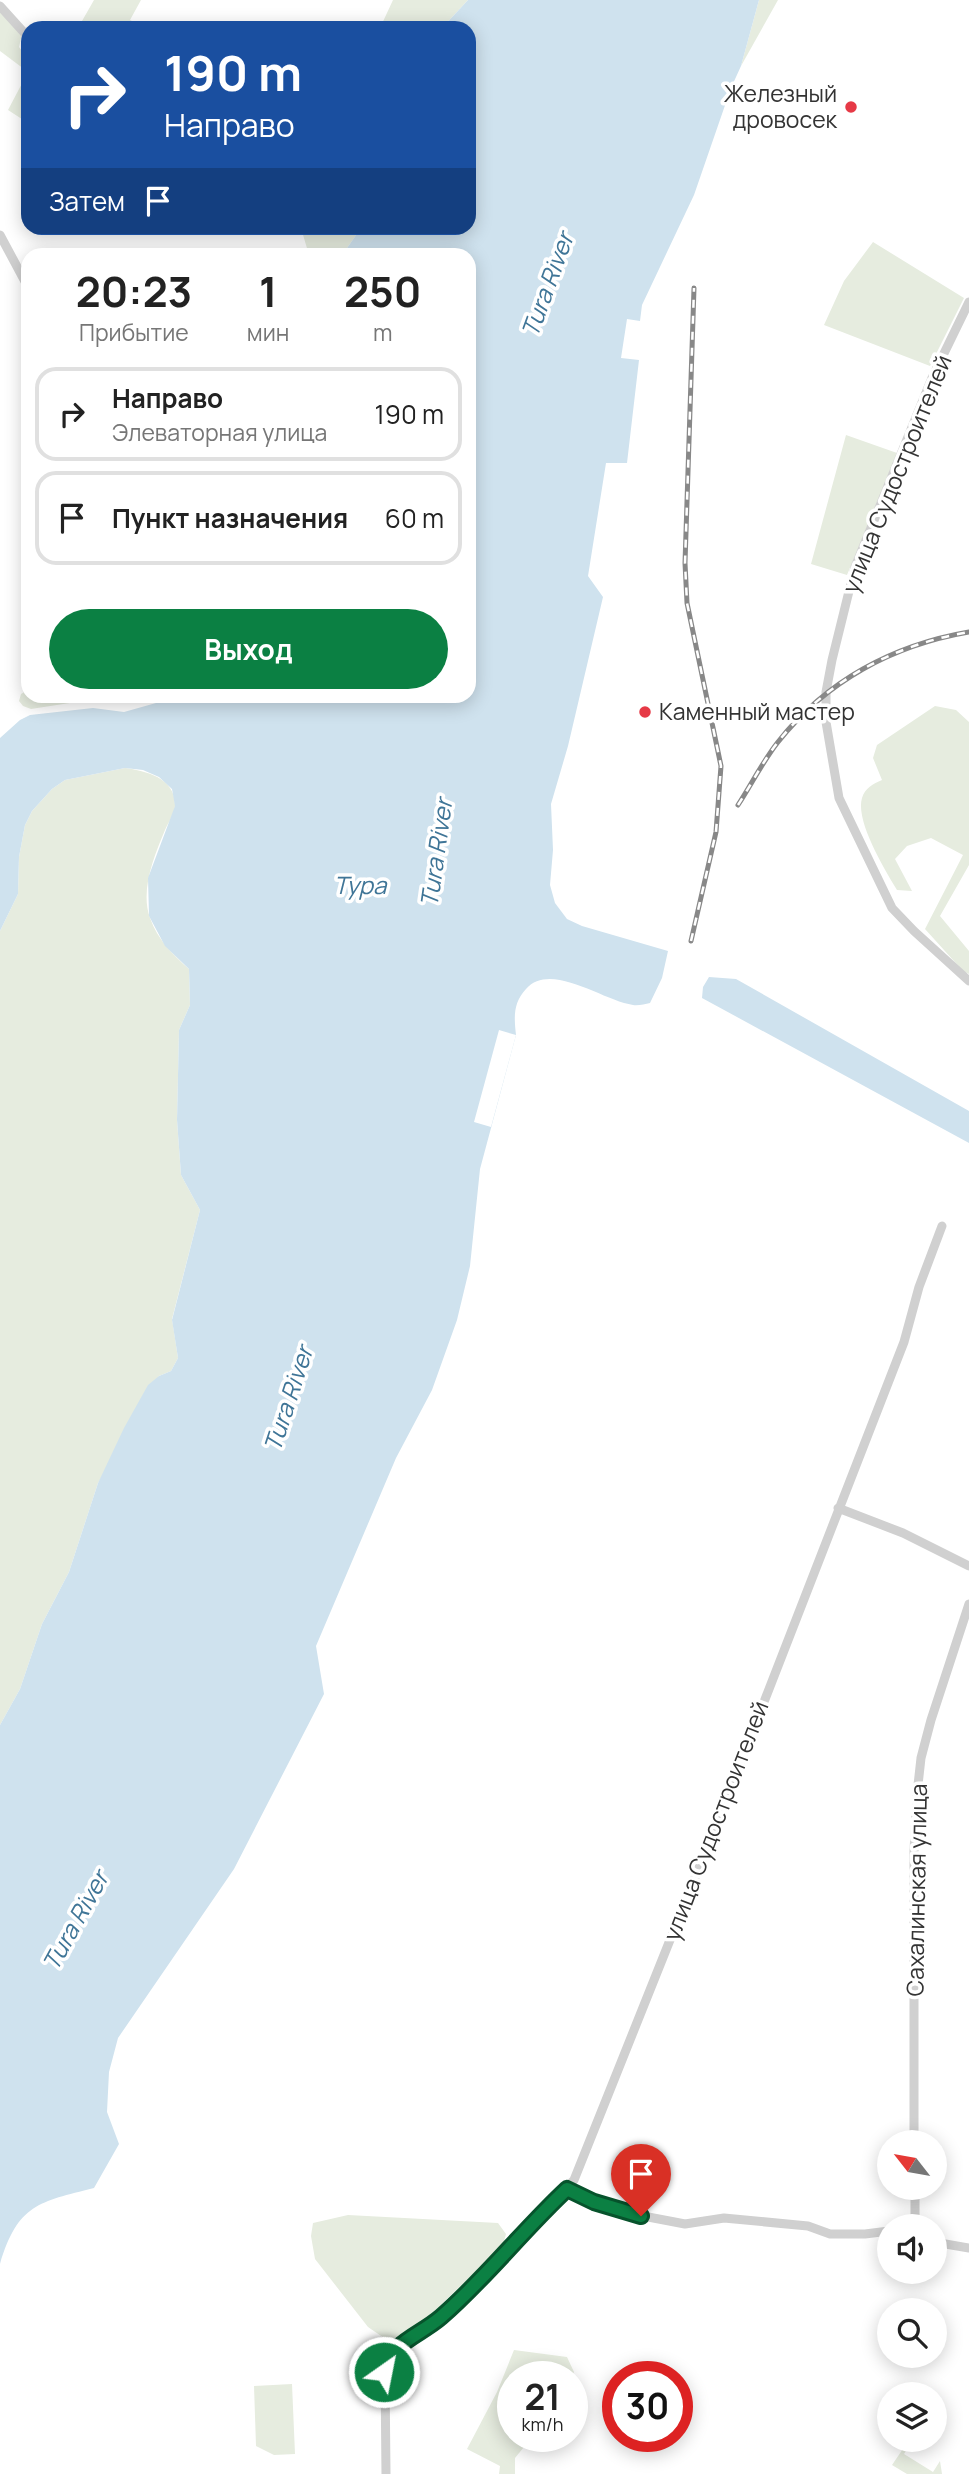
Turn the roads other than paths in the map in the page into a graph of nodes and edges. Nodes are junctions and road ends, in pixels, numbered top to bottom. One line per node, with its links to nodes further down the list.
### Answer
1 (0, 6): 2 (street)
2 (21, 29)
3 (0, 235): 4 (street)
4 (21, 274)
5 (969, 302): 6 (street, улица Судостроителей)
6 (969, 981)
7 (942, 1226): 8 (street, улица Судостроителей)
8 (838, 1508): 9 (street); 12 (street, улица Судостроителей)
9 (969, 1566)
10 (969, 1604): 11 (street, Сахалинская улица)
11 (915, 2130)
12 (567, 2189): 13 (street); 16 (street, улица Судостроителей)
13 (877, 2232)
14 (947, 2244): 15 (street)
15 (969, 2248)
16 (386, 2474)

